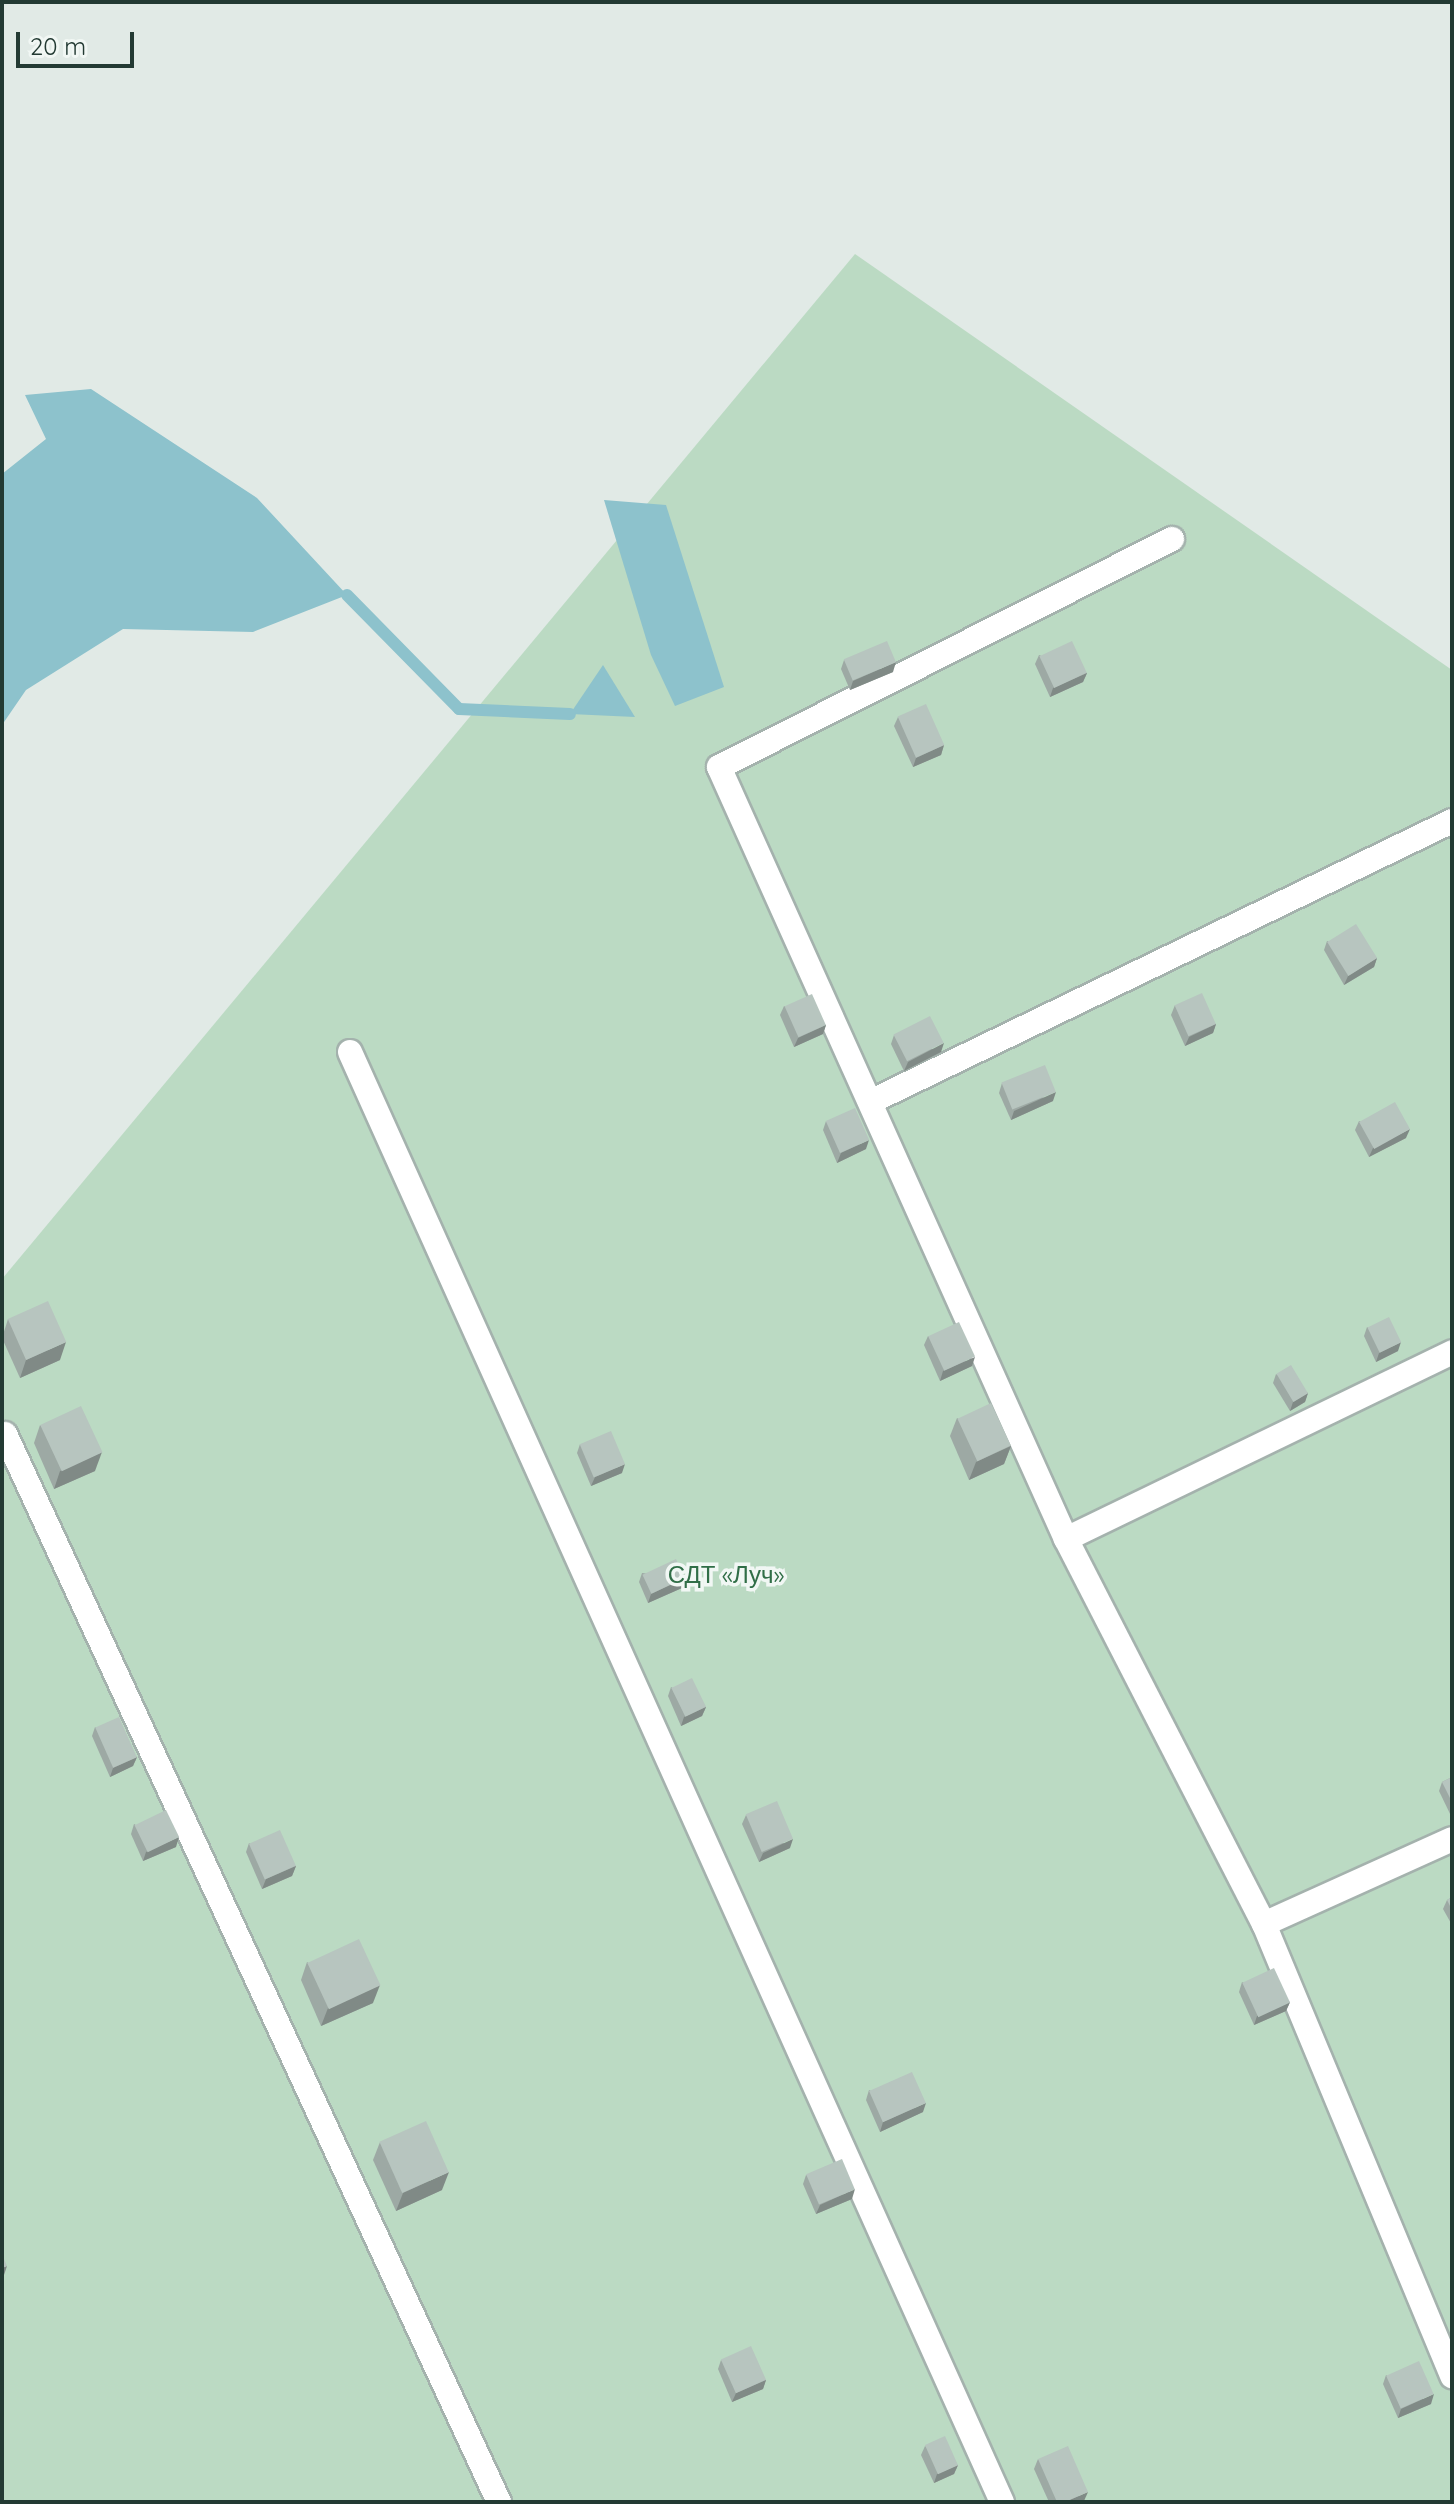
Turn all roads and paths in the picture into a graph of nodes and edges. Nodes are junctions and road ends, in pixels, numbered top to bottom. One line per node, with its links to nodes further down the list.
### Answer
1 (1172, 539): 4 (lane)
2 (1452, 821): 4 (lane)
3 (350, 1052): 12 (lane)
4 (870, 1102): 7 (lane)
5 (1452, 1352): 7 (lane)
6 (5, 1434): 11 (lane)
7 (1066, 1539): 9 (lane)
8 (1452, 1839): 9 (lane)
9 (1264, 1924): 10 (lane)
10 (1449, 2360)
11 (499, 2502)
12 (1002, 2502)

